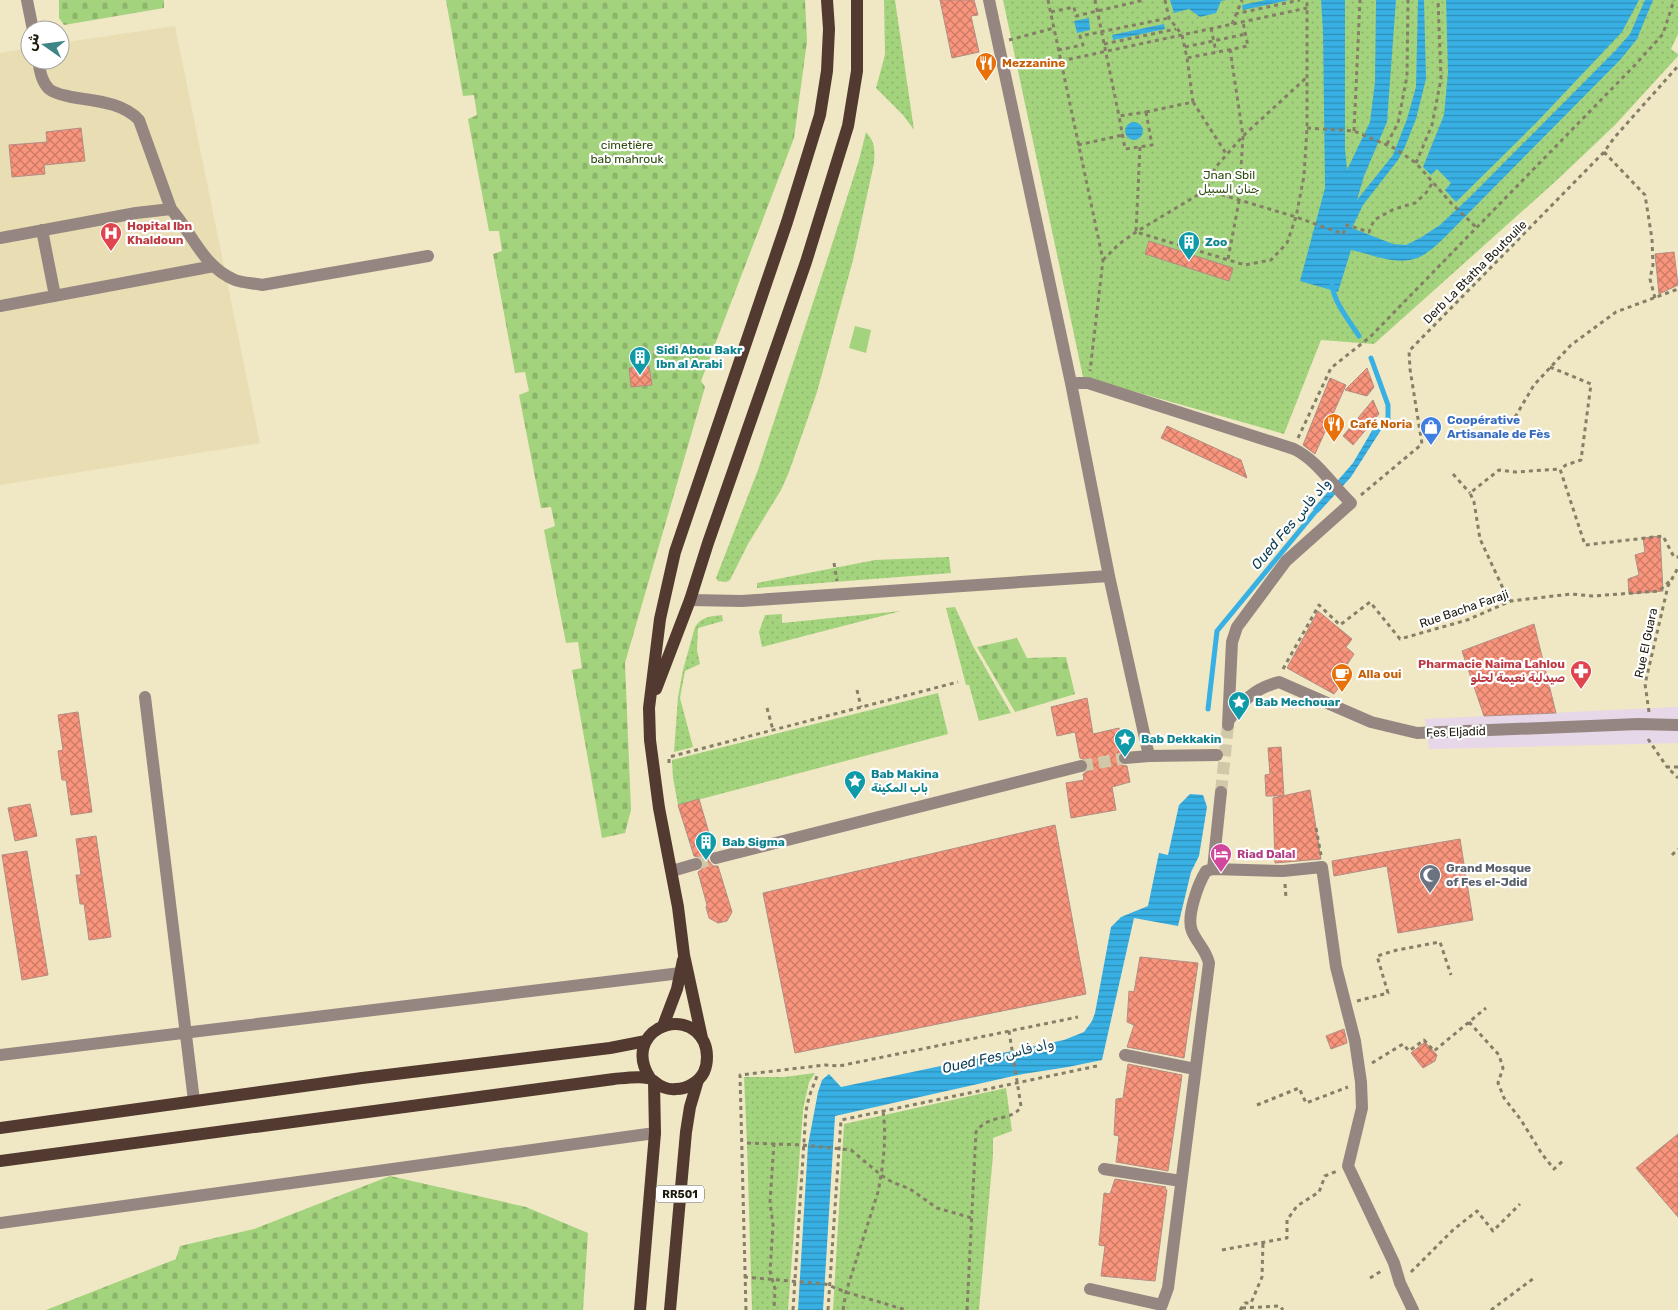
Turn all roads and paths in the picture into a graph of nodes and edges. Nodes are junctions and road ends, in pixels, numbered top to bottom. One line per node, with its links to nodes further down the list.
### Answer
1 (27, 0): 21 (street)
2 (827, 0): 95 (main road)
3 (857, 0): 88 (main road)
4 (989, 0): 31 (street)
5 (1048, 0): 18 (path)
6 (1095, 0): 17 (path)
7 (1144, 0): 17 (path)
8 (1164, 0): 20 (path)
9 (1242, 0): 19 (path)
10 (1300, 0): 19 (path)
11 (1307, 0): 16 (path)
12 (1360, 0): 47 (path)
13 (1408, 0): 51 (path)
14 (1438, 0): 55 (path)
15 (1674, 0): 61 (path)
16 (1307, 8): 22 (path); 42 (path)
17 (1098, 11): 18 (path); 27 (path)
18 (1051, 12): 24 (path)
19 (1235, 14): 23 (path)
20 (1169, 18): 26 (path); 27 (path)
21 (31, 20)
22 (1243, 22): 23 (path); 28 (path)
23 (1231, 24): 25 (path)
24 (1054, 28): 31 (path); 35 (path)
25 (1211, 28): 29 (path); 30 (path)
26 (1176, 29): 29 (path); 32 (path)
27 (1102, 32): 32 (path); 35 (path)
28 (1246, 34): 30 (path); 34 (path)
29 (1182, 35): 33 (path); 36 (path)
30 (1214, 40): 33 (path); 37 (path)
31 (999, 42): 74 (street)
32 (1104, 44): 36 (path)
33 (1184, 47): 38 (path)
34 (1230, 49): 37 (path); 49 (path)
35 (1058, 50): 39 (path)
36 (1106, 51): 39 (path); 45 (path)
37 (1216, 52): 38 (path)
38 (1187, 58): 43 (path)
39 (1061, 61): 50 (path)
40 (1678, 66): 53 (path, Derb La Btatha Boutouile)
41 (40, 70): 59 (street)
42 (1308, 76): 46 (path); 49 (path)
43 (1194, 102): 44 (path); 54 (path)
44 (1146, 112): 45 (path); 52 (path)
45 (1120, 116): 48 (path)
46 (1307, 128): 47 (path); 60 (path)
47 (1354, 131): 51 (path)
48 (1123, 135): 50 (path); 52 (path)
49 (1243, 136): 54 (path); 58 (path)
50 (1078, 144): 66 (path)
51 (1387, 144): 55 (path)
52 (1140, 147): 63 (path)
53 (1604, 152): 71 (path); 81 (path, Derb La Btatha Boutouile)
54 (1227, 155): 57 (path)
55 (1416, 164): 56 (path)
56 (1433, 182): 60 (path); 61 (path)
57 (1206, 190): 58 (path); 63 (path)
58 (1239, 201): 60 (path); 67 (path)
59 (171, 209): 62 (street); 68 (street)
60 (1296, 217): 67 (path)
61 (1476, 227): 77 (path)
62 (42, 230): 64 (street); 70 (street)
63 (1136, 232): 66 (path); 67 (path)
64 (0, 238)
65 (428, 256): 68 (street)
66 (1103, 260): 75 (path)
67 (1228, 260)
68 (214, 266): 70 (street)
69 (1678, 289): 71 (path)
70 (56, 296): 72 (street)
71 (1655, 298): 73 (path)
72 (0, 306)
73 (1550, 367): 76 (path); 78 (path)
74 (1070, 382): 75 (street); 85 (street)
75 (1088, 383): 77 (street)
76 (1510, 424)
77 (1294, 449): 81 (street)
78 (1560, 469): 80 (path); 82 (path)
79 (1453, 474): 80 (path)
80 (1470, 493): 89 (path)
81 (1351, 503): 91 (street)
82 (1678, 557)
83 (834, 563): 87 (path)
84 (1678, 568): 86 (path, Rue El Guara)
85 (1109, 576): 88 (street); 101 (street)
86 (1673, 578): 89 (path, Rue Bacha Faraji); 97 (path, Rue El Guara)
87 (837, 582)
88 (690, 600): 95 (main road)
89 (1511, 601): 91 (path, Rue Bacha Faraji)
90 (958, 682): 94 (path)
91 (1279, 682): 97 (street, Fes Eljadid)
92 (857, 690): 94 (path)
93 (145, 696): 126 (street)
94 (861, 707): 99 (path)
95 (649, 708): 116 (main road)
96 (767, 708): 99 (path)
97 (1644, 725): 98 (street, Fes Eljadid); 105 (path)
98 (1678, 726)
99 (773, 730): 104 (path)
100 (1217, 755): 101 (street)
101 (1149, 756): 102 (street)
102 (1125, 758)
103 (1081, 766): 112 (street)
104 (669, 767)
105 (1667, 767): 106 (path); 107 (path)
106 (1678, 767)
107 (1678, 778)
108 (1221, 792): 115 (street)
109 (1316, 828): 114 (path)
110 (1678, 850): 111 (path)
111 (1672, 855)
112 (716, 858)
113 (696, 864): 116 (street)
114 (1322, 866): 115 (street); 120 (street)
115 (1212, 869): 132 (street)
116 (672, 871): 117 (main road)
117 (684, 955): 118 (main road); 127 (main road)
118 (681, 973): 124 (main road); 126 (street)
119 (1451, 975): 120 (path)
120 (1346, 1004): 134 (street)
121 (1486, 1008): 123 (path)
122 (1078, 1017): 125 (path)
123 (1469, 1022): 134 (path); 147 (path)
124 (663, 1026): 127 (main road); 128 (main road)
125 (1009, 1031): 137 (path); 158 (path)
126 (186, 1034): 130 (street); 138 (street)
127 (702, 1038): 136 (main road, RR501)
128 (646, 1042): 135 (main road, RR501); 138 (main road)
129 (1125, 1055): 132 (street)
130 (0, 1056)
131 (1097, 1066): 137 (path)
132 (1195, 1068): 152 (street)
133 (817, 1076): 145 (path)
134 (1360, 1076): 139 (path); 149 (street)
135 (652, 1080): 136 (main road); 142 (main road, RR501); 148 (main road)
136 (698, 1080): 169 (main road, RR501)
137 (1017, 1080): 140 (path); 154 (path)
138 (194, 1101): 141 (main road)
139 (1257, 1105)
140 (883, 1111): 146 (path); 151 (path)
141 (0, 1128)
142 (655, 1133): 155 (street); 168 (main road, RR501)
143 (747, 1142): 144 (path)
144 (774, 1143): 145 (path); 160 (path)
145 (803, 1145): 146 (path); 161 (path)
146 (838, 1148): 151 (path); 163 (path)
147 (1565, 1159)
148 (0, 1161)
149 (1348, 1166): 156 (path); 162 (street)
150 (1104, 1169): 152 (street)
151 (881, 1175): 154 (path); 165 (path)
152 (1181, 1181): 166 (street)
153 (1520, 1204): 162 (path)
154 (972, 1218): 176 (path)
155 (0, 1223)
156 (1263, 1242): 157 (path); 167 (path)
157 (1222, 1250)
158 (744, 1277): 160 (path); 170 (path)
159 (1534, 1278): 179 (path)
160 (772, 1279): 161 (path); 171 (path)
161 (794, 1281): 163 (path); 172 (path)
162 (1400, 1283): 178 (street)
163 (830, 1286): 165 (path); 173 (path)
164 (1090, 1289): 166 (street)
165 (846, 1292): 174 (path); 175 (path)
166 (1161, 1307)
167 (1241, 1309): 177 (path)
168 (640, 1310)
169 (670, 1310)
170 (746, 1310)
171 (774, 1310)
172 (792, 1310)
173 (828, 1310)
174 (843, 1310)
175 (906, 1310)
176 (967, 1310)
177 (1282, 1310)
178 (1413, 1310)
179 (1491, 1310)

